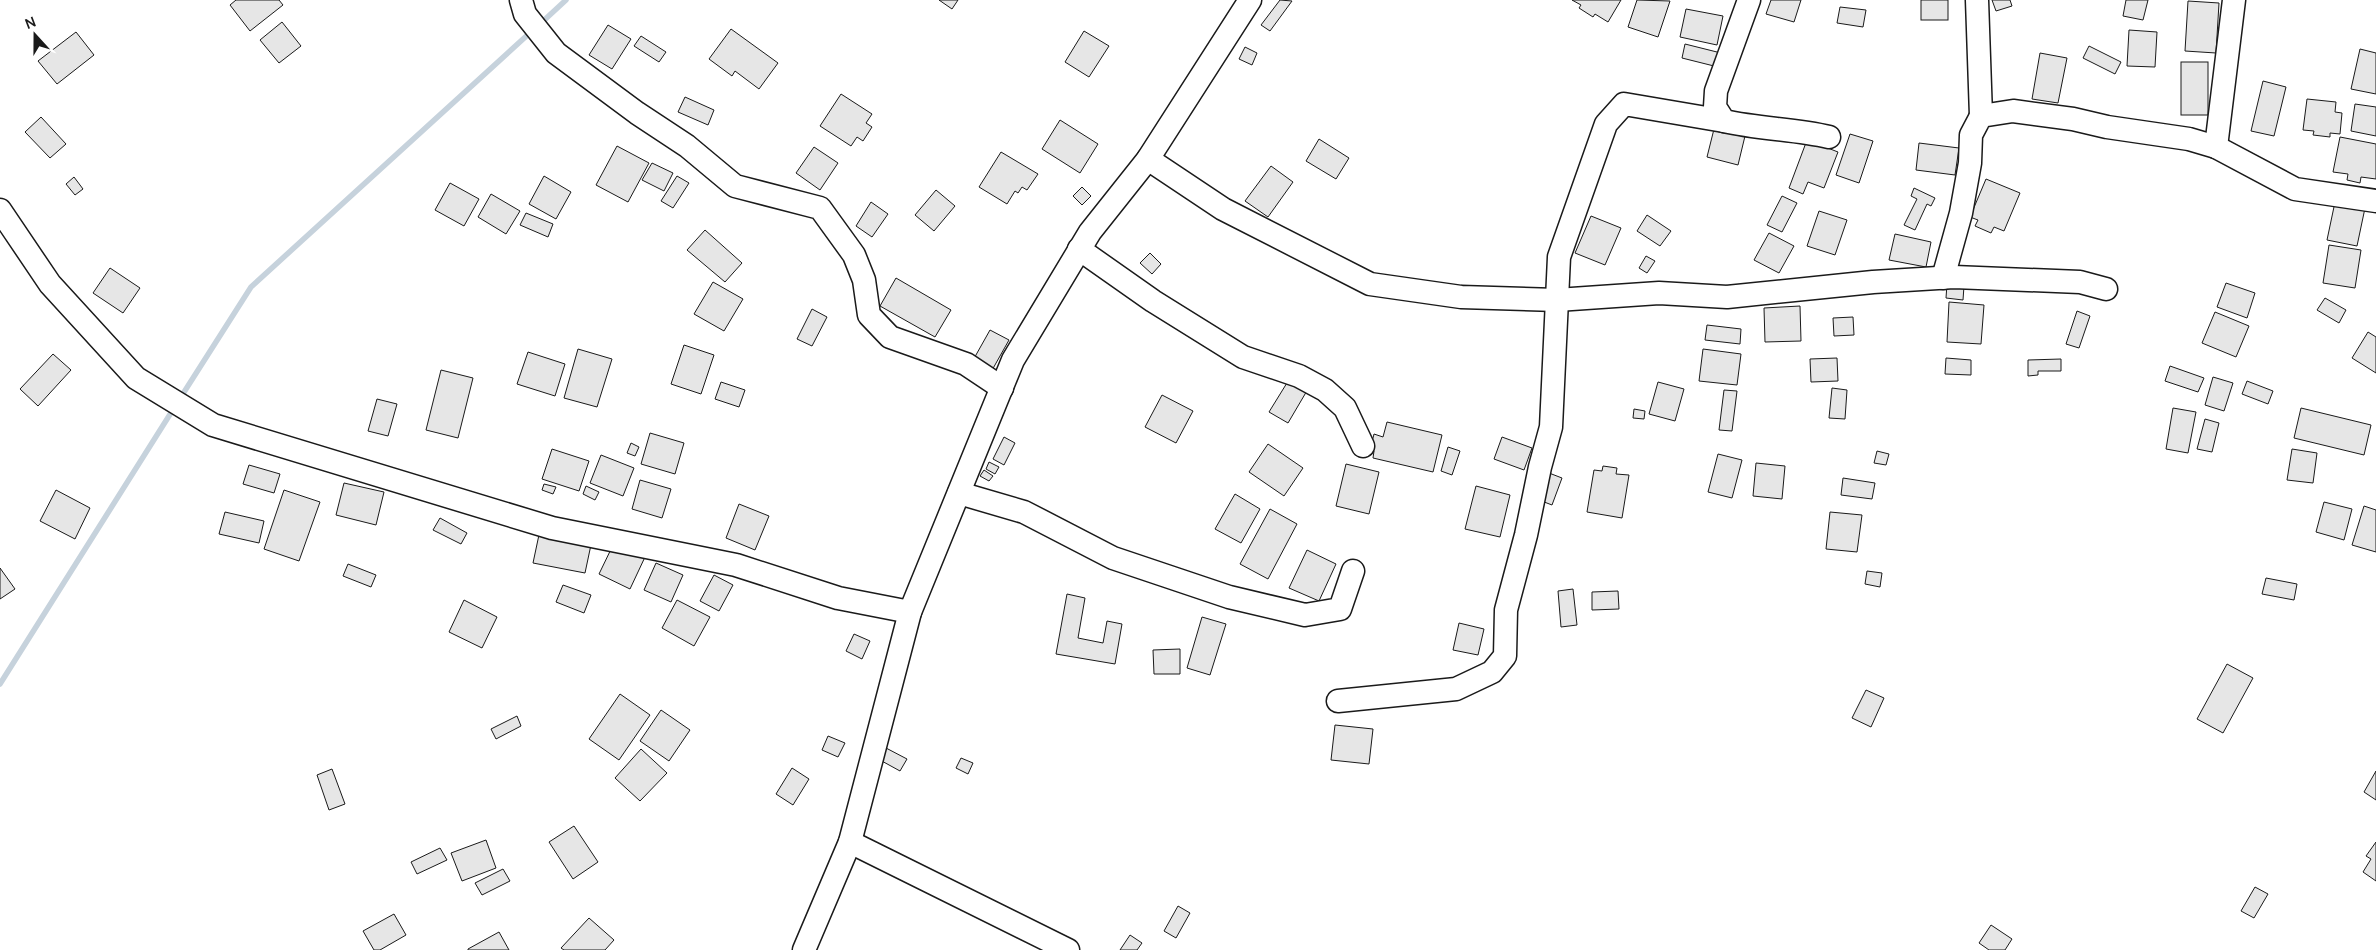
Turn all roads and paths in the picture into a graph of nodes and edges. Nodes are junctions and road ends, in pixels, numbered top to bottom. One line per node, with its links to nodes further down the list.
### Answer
1 (1250, 0): 10 (street)
2 (1749, 0): 7 (street)
3 (1977, 0): 6 (street)
4 (2234, 0): 9 (street)
5 (523, 7): 17 (street)
6 (1981, 116): 9 (street); 14 (street)
7 (1724, 121): 8 (street); 16 (street)
8 (1829, 137)
9 (2216, 147): 11 (street)
10 (1148, 159): 13 (street); 16 (street)
11 (2376, 201)
12 (0, 210): 21 (street)
13 (1079, 249): 17 (street); 18 (street)
14 (1943, 278): 15 (street); 16 (street)
15 (2106, 289)
16 (1557, 300): 22 (street)
17 (1002, 388): 19 (street)
18 (1363, 446)
19 (959, 493): 20 (street); 21 (street)
20 (1352, 571)
21 (910, 612): 23 (street)
22 (1338, 701)
23 (850, 842): 24 (street); 25 (street)
24 (804, 950)
25 (1068, 950)

